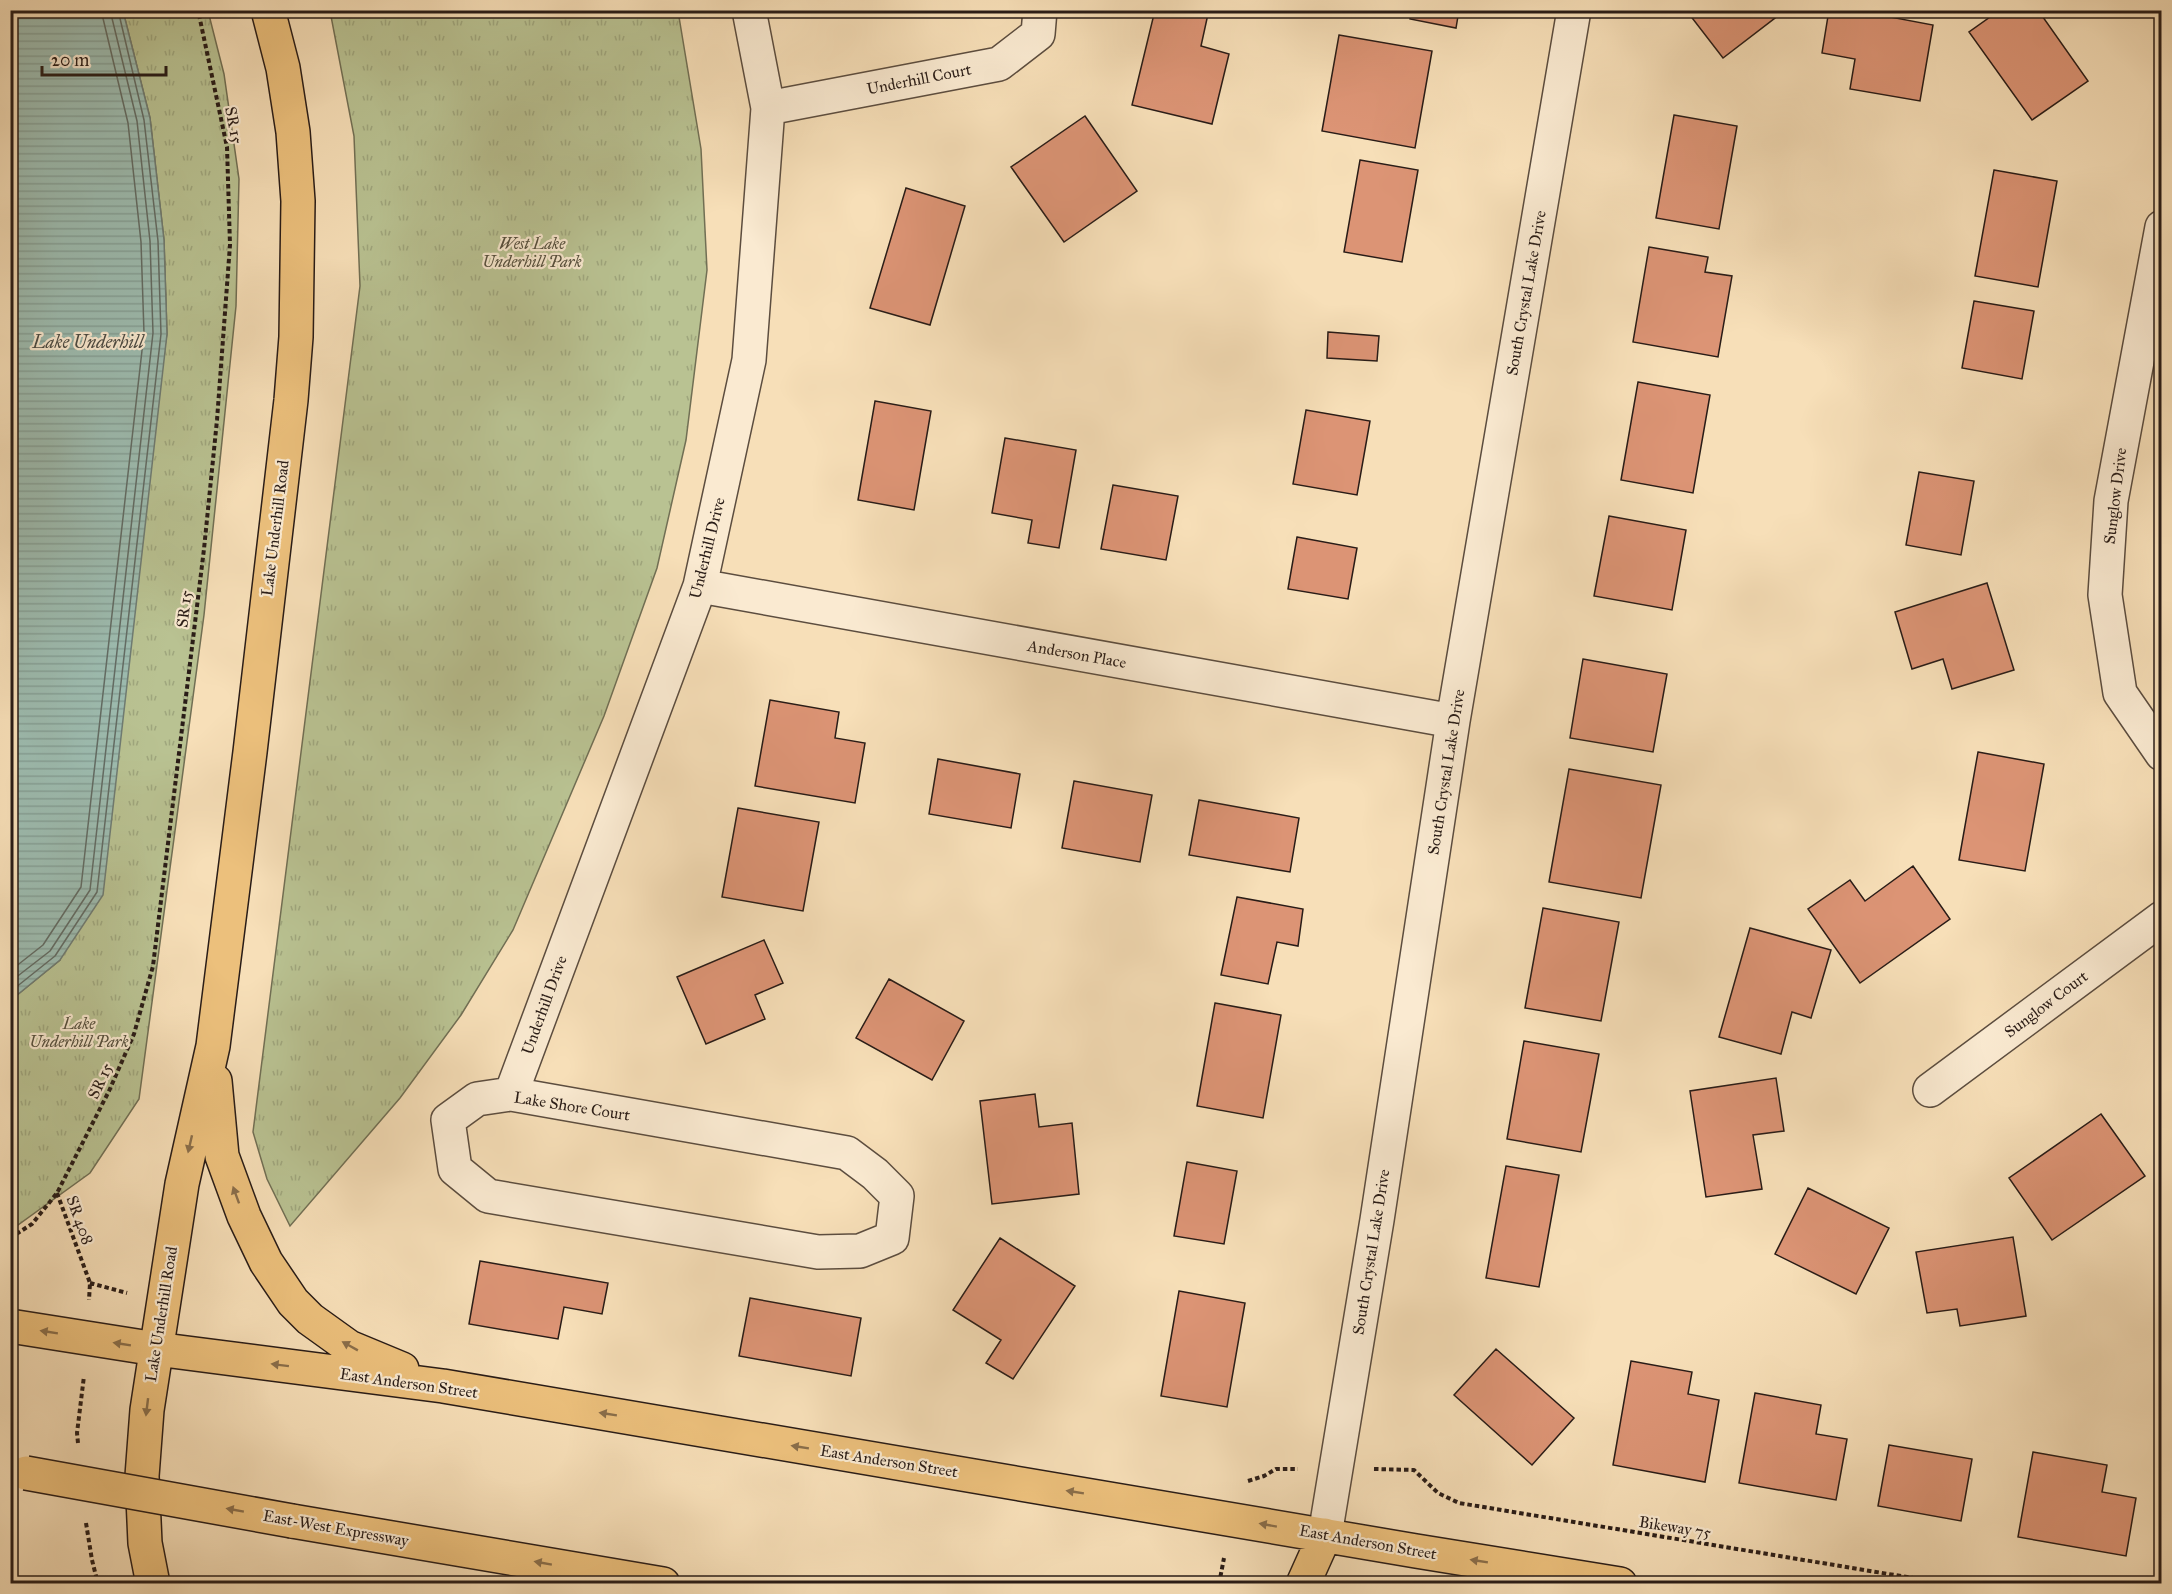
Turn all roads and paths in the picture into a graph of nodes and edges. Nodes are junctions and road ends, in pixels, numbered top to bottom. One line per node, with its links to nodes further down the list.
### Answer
1 (198, 10): 15 (path, SR 15)
2 (268, 10): 12 (main road, Lake Underhill Road)
3 (749, 10): 6 (street, Underhill Drive)
4 (1040, 10): 6 (street, Underhill Court)
5 (1574, 10): 9 (street, South Crystal Lake Drive)
6 (768, 108): 8 (street, Underhill Drive)
7 (2162, 227): 10 (street, Sunglow Drive)
8 (700, 586): 9 (street, Anderson Place); 14 (street, Underhill Drive)
9 (1453, 721): 25 (street, South Crystal Lake Drive)
10 (2162, 754)
11 (2162, 918): 13 (street, Sunglow Court)
12 (213, 1046): 19 (main road, Lake Underhill Road, one-way to 19); 20 (main road, Lake Underhill Road, one-way to 12)
13 (1930, 1090)
14 (511, 1094): 14 (street, Lake Shore Court)
15 (57, 1192): 16 (path, SR 408); 17 (path, SR 408)
16 (10, 1238)
17 (90, 1283)
18 (10, 1326): 19 (main road, East Anderson Street, one-way to 18)
19 (156, 1349): 20 (main road, East Anderson Street, one-way to 19); 27 (main road, Lake Underhill Road, one-way to 27)
20 (442, 1386): 25 (main road, East Anderson Street, one-way to 20)
21 (1276, 1468): 22 (path)
22 (1289, 1469)
23 (1408, 1469): 33 (path, Bikeway 75)
24 (18, 1472): 28 (main road, East-West Expressway, one-way to 24, bridge)
25 (1325, 1535): 30 (main road, South Crystal Lake Drive); 31 (main road, South Crystal Lake Drive); 32 (main road, East Anderson Street, one-way to 25)
26 (1224, 1556): 29 (path)
27 (153, 1584)
28 (663, 1584)
29 (1220, 1584)
30 (1303, 1584)
31 (1328, 1584)
32 (1620, 1584)
33 (1949, 1584)

